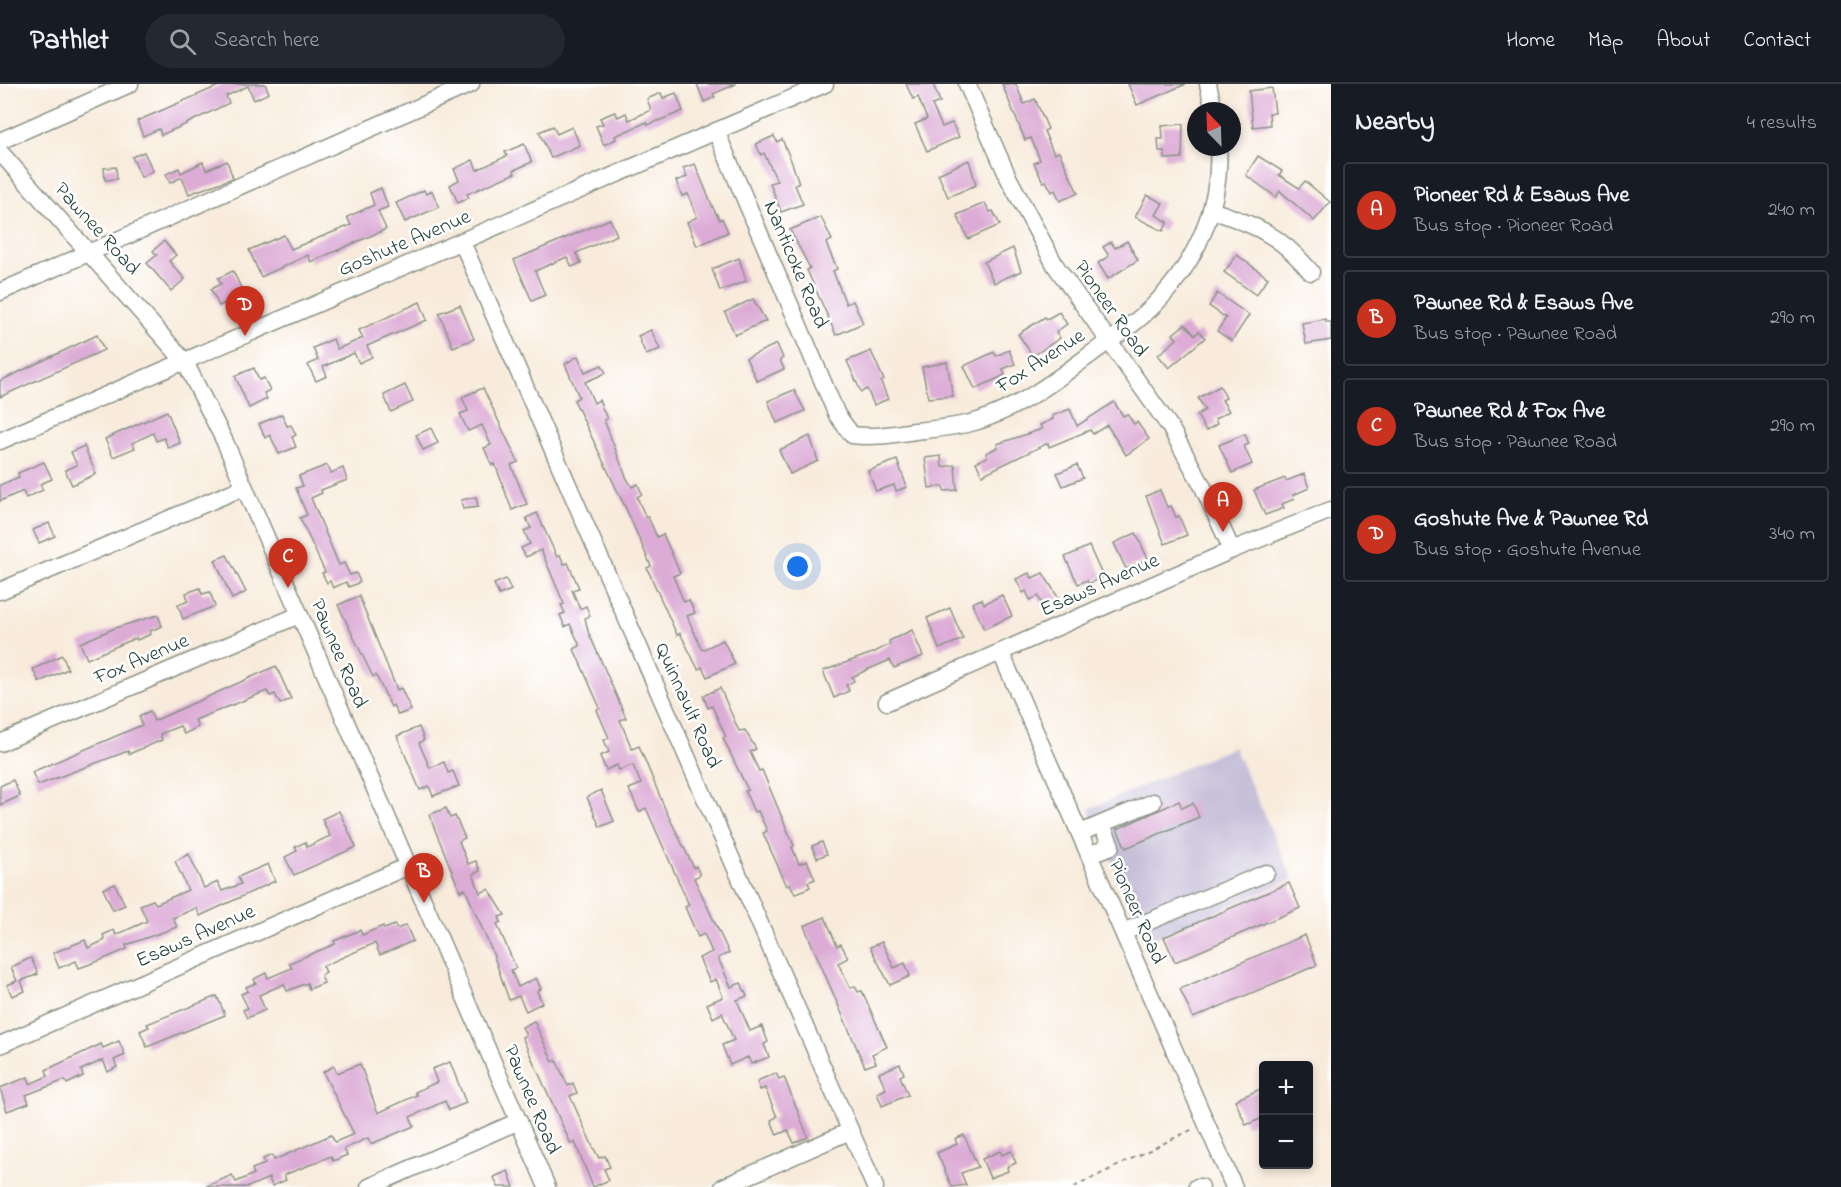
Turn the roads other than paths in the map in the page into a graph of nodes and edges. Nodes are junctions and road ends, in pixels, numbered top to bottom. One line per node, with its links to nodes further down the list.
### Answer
1 (130, 84): 8 (street)
2 (471, 84): 13 (street)
3 (825, 84): 7 (street, Goshute Avenue)
4 (967, 84): 16 (street, Pioneer Road)
5 (1208, 84): 6 (street)
6 (1212, 102)
7 (716, 131): 12 (street, Goshute Avenue); 18 (street, Nanticoke Road)
8 (0, 141)
9 (0, 152): 13 (street, Pawnee Road)
10 (1218, 156): 11 (street, Fox Avenue)
11 (1211, 210): 14 (street); 16 (street, Fox Avenue)
12 (462, 242): 17 (street, Goshute Avenue); 37 (street, Quinnault Road)
13 (91, 253): 15 (street); 17 (street, Pawnee Road)
14 (1311, 272)
15 (0, 292)
16 (1107, 342): 18 (street, Fox Avenue); 22 (street, Pioneer Road)
17 (185, 362): 19 (street, Goshute Avenue); 20 (street, Pawnee Road)
18 (837, 415)
19 (0, 441)
20 (244, 487): 23 (street); 24 (street, Pawnee Road)
21 (1330, 514): 22 (street, Esaws Avenue)
22 (1232, 550): 25 (street, Esaws Avenue)
23 (0, 591)
24 (299, 615): 27 (street, Fox Avenue); 32 (street, Pawnee Road)
25 (1001, 653): 26 (street, Esaws Avenue); 30 (street, Pioneer Road)
26 (887, 702)
27 (0, 743)
28 (1153, 802): 29 (street)
29 (1102, 825): 30 (street); 31 (street)
30 (1080, 834): 31 (street, Pioneer Road)
31 (1089, 855): 34 (street, Pioneer Road)
32 (408, 866): 35 (street, Esaws Avenue); 36 (street, Pawnee Road)
33 (1266, 873): 34 (street)
34 (1123, 933): 42 (street, Pioneer Road)
35 (0, 1045)
36 (519, 1121): 38 (street); 39 (street, Pawnee Road)
37 (850, 1131): 40 (street); 41 (street, Quinnault Road)
38 (369, 1187)
39 (547, 1187)
40 (723, 1187)
41 (875, 1187)
42 (1234, 1187)

